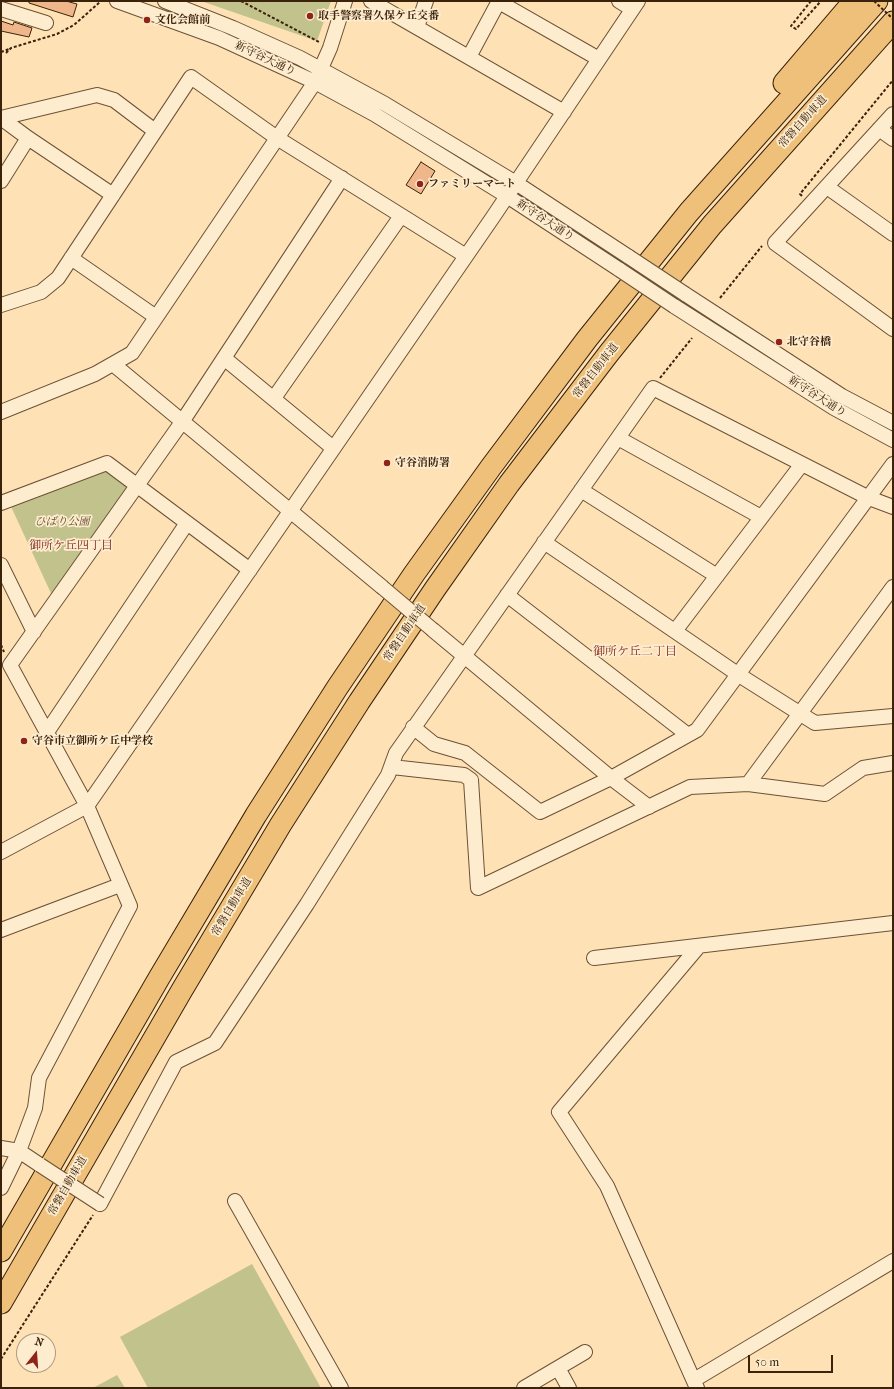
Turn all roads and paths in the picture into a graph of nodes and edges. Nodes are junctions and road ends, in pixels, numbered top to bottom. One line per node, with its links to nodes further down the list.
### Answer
1 (117, 1): 27 (street, 新守谷大通り)
2 (165, 1): 25 (street, 新守谷大通り)
3 (240, 1): 20 (path)
4 (345, 1): 25 (street)
5 (371, 1): 19 (street)
6 (426, 1): 19 (street)
7 (499, 1): 23 (street); 24 (street)
8 (619, 1): 14 (street)
9 (811, 1): 10 (path)
10 (821, 1)
11 (854, 1): 43 (highway)
12 (874, 1): 16 (path, bridge)
13 (878, 1): 43 (highway)
14 (635, 5): 24 (street)
15 (1, 9): 18 (street)
16 (893, 19)
17 (893, 22): 109 (highway, 常磐自動車道)
18 (46, 23)
19 (417, 27): 23 (street)
20 (322, 43)
21 (11, 48): 22 (path)
22 (1, 52)
23 (469, 57): 28 (street)
24 (599, 60): 28 (street)
25 (322, 69): 27 (street); 38 (street, 新守谷大通り)
26 (893, 80): 42 (path)
27 (315, 82): 34 (street); 41 (street, 新守谷大通り)
28 (564, 112): 38 (street)
29 (893, 114): 31 (street)
30 (1, 118): 32 (street); 33 (street)
31 (880, 129): 35 (street); 39 (street)
32 (155, 131): 34 (street); 40 (street)
33 (28, 138): 37 (street); 40 (street)
34 (277, 138): 36 (street); 51 (street)
35 (893, 139)
36 (342, 178): 44 (street); 54 (street)
37 (1, 181)
38 (516, 183): 41 (street); 60 (street, 新守谷大通り, bridge)
39 (827, 187): 45 (street); 46 (street)
40 (113, 195): 48 (street)
41 (507, 196): 47 (street); 62 (street, 新守谷大通り, bridge)
42 (804, 198)
43 (689, 212): 107 (highway)
44 (401, 216): 47 (street); 57 (street)
45 (893, 234)
46 (775, 243): 49 (path); 52 (street)
47 (466, 256): 63 (street)
48 (71, 258): 50 (street); 51 (street)
49 (720, 298)
50 (1, 305)
51 (156, 317): 55 (street)
52 (893, 330)
53 (692, 338): 56 (path)
54 (224, 358): 57 (street); 59 (street)
55 (113, 364): 58 (street); 59 (street)
56 (653, 388): 61 (street); 64 (street)
57 (274, 398): 63 (street)
58 (1, 412)
59 (182, 422): 66 (street); 71 (street)
60 (893, 423)
61 (618, 438): 67 (street); 72 (street)
62 (893, 440)
63 (333, 448): 71 (street)
64 (802, 464): 68 (street); 72 (street)
65 (893, 464): 68 (street)
66 (137, 486): 69 (street); 73 (street); 80 (street)
67 (581, 490): 74 (street); 77 (street)
68 (869, 498): 70 (street); 83 (street)
69 (1, 503)
70 (893, 507)
71 (290, 510): 76 (street); 82 (street, bridge)
72 (761, 517): 77 (street)
73 (188, 523): 76 (street); 88 (street)
74 (544, 542): 79 (street); 81 (street)
75 (1, 565): 80 (street)
76 (250, 570): 94 (street)
77 (717, 576): 81 (street)
78 (893, 587): 85 (street)
79 (507, 595): 82 (street); 89 (street)
80 (34, 632): 88 (street)
81 (675, 632): 83 (street)
82 (465, 656): 87 (street); 92 (street)
83 (739, 675): 85 (street); 89 (street)
84 (893, 703): 86 (street)
85 (799, 714): 86 (street); 93 (street)
86 (888, 717)
87 (413, 727): 91 (street); 92 (street)
88 (47, 732): 94 (street)
89 (688, 735): 92 (street)
90 (893, 763): 93 (street)
91 (392, 768): 95 (street); 106 (street)
92 (611, 778): 95 (street)
93 (748, 784): 95 (street)
94 (87, 806): 96 (street); 97 (street)
95 (649, 807)
96 (1, 852)
97 (120, 885): 99 (street); 103 (street)
98 (893, 923): 100 (street)
99 (1, 930)
100 (699, 946): 101 (street); 113 (street)
101 (594, 958)
102 (1, 1148): 103 (street)
103 (19, 1151): 104 (street); 106 (street, bridge)
104 (1, 1188)
105 (235, 1201): 114 (street)
106 (100, 1204): 111 (path)
107 (1, 1251)
108 (893, 1261): 113 (street)
109 (1, 1303)
110 (585, 1352): 112 (street)
111 (1, 1359)
112 (558, 1368): 115 (street); 116 (street)
113 (696, 1384)
114 (341, 1388)
115 (524, 1388)
116 (569, 1388)

